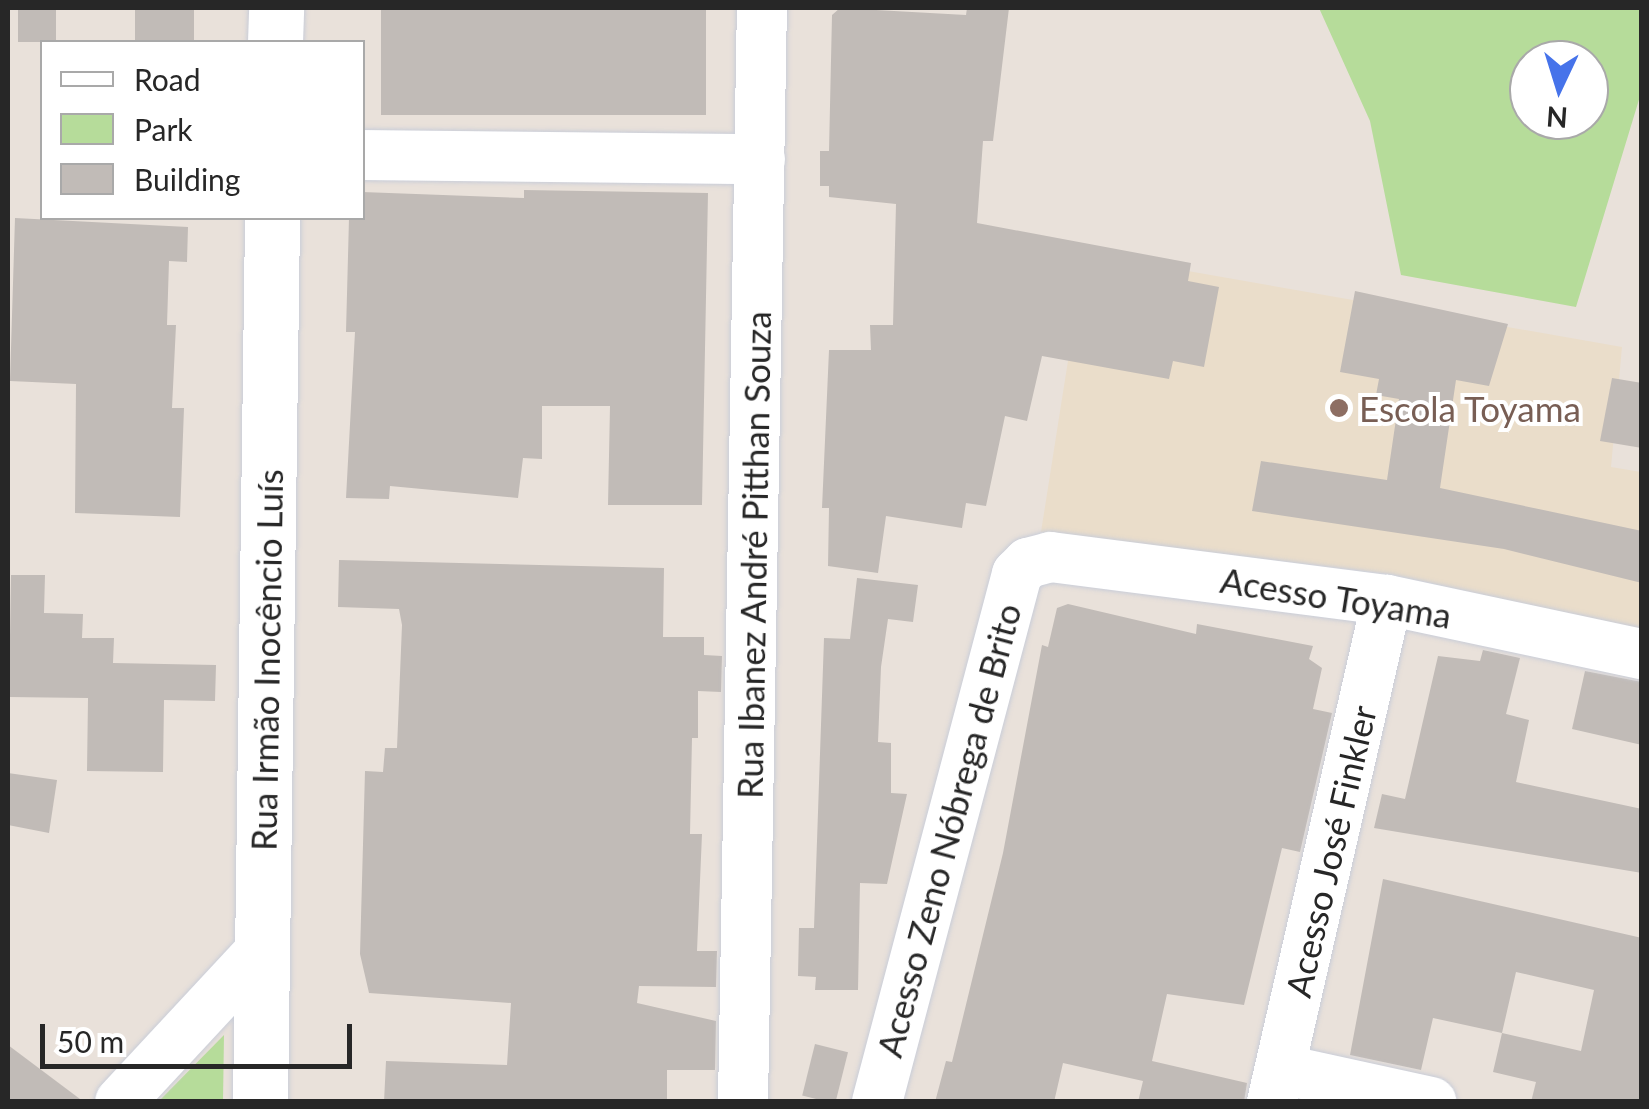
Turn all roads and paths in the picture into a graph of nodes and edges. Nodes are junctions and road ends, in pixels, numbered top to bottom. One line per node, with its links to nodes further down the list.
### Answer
1 (276, 8): 3 (street)
2 (762, 8): 5 (street, Rua Ibanez André Pitthan Souza)
3 (276, 40)
4 (365, 155): 5 (street)
5 (760, 159): 14 (street, Rua Ibanez André Pitthan Souza)
6 (272, 220): 10 (street, Rua Irmão Inocêncio Luís)
7 (1028, 563): 8 (street, Acesso Toyama); 15 (street, Acesso Zeno Nóbrega de Brito)
8 (1387, 600): 9 (street, Acesso Toyama); 11 (street, Acesso José Finkler)
9 (1642, 654)
10 (262, 949): 12 (street); 13 (street, Rua Irmão Inocêncio Luís)
11 (1276, 1085): 16 (street)
12 (120, 1102)
13 (260, 1102)
14 (743, 1102)
15 (877, 1102)
16 (1431, 1102)

